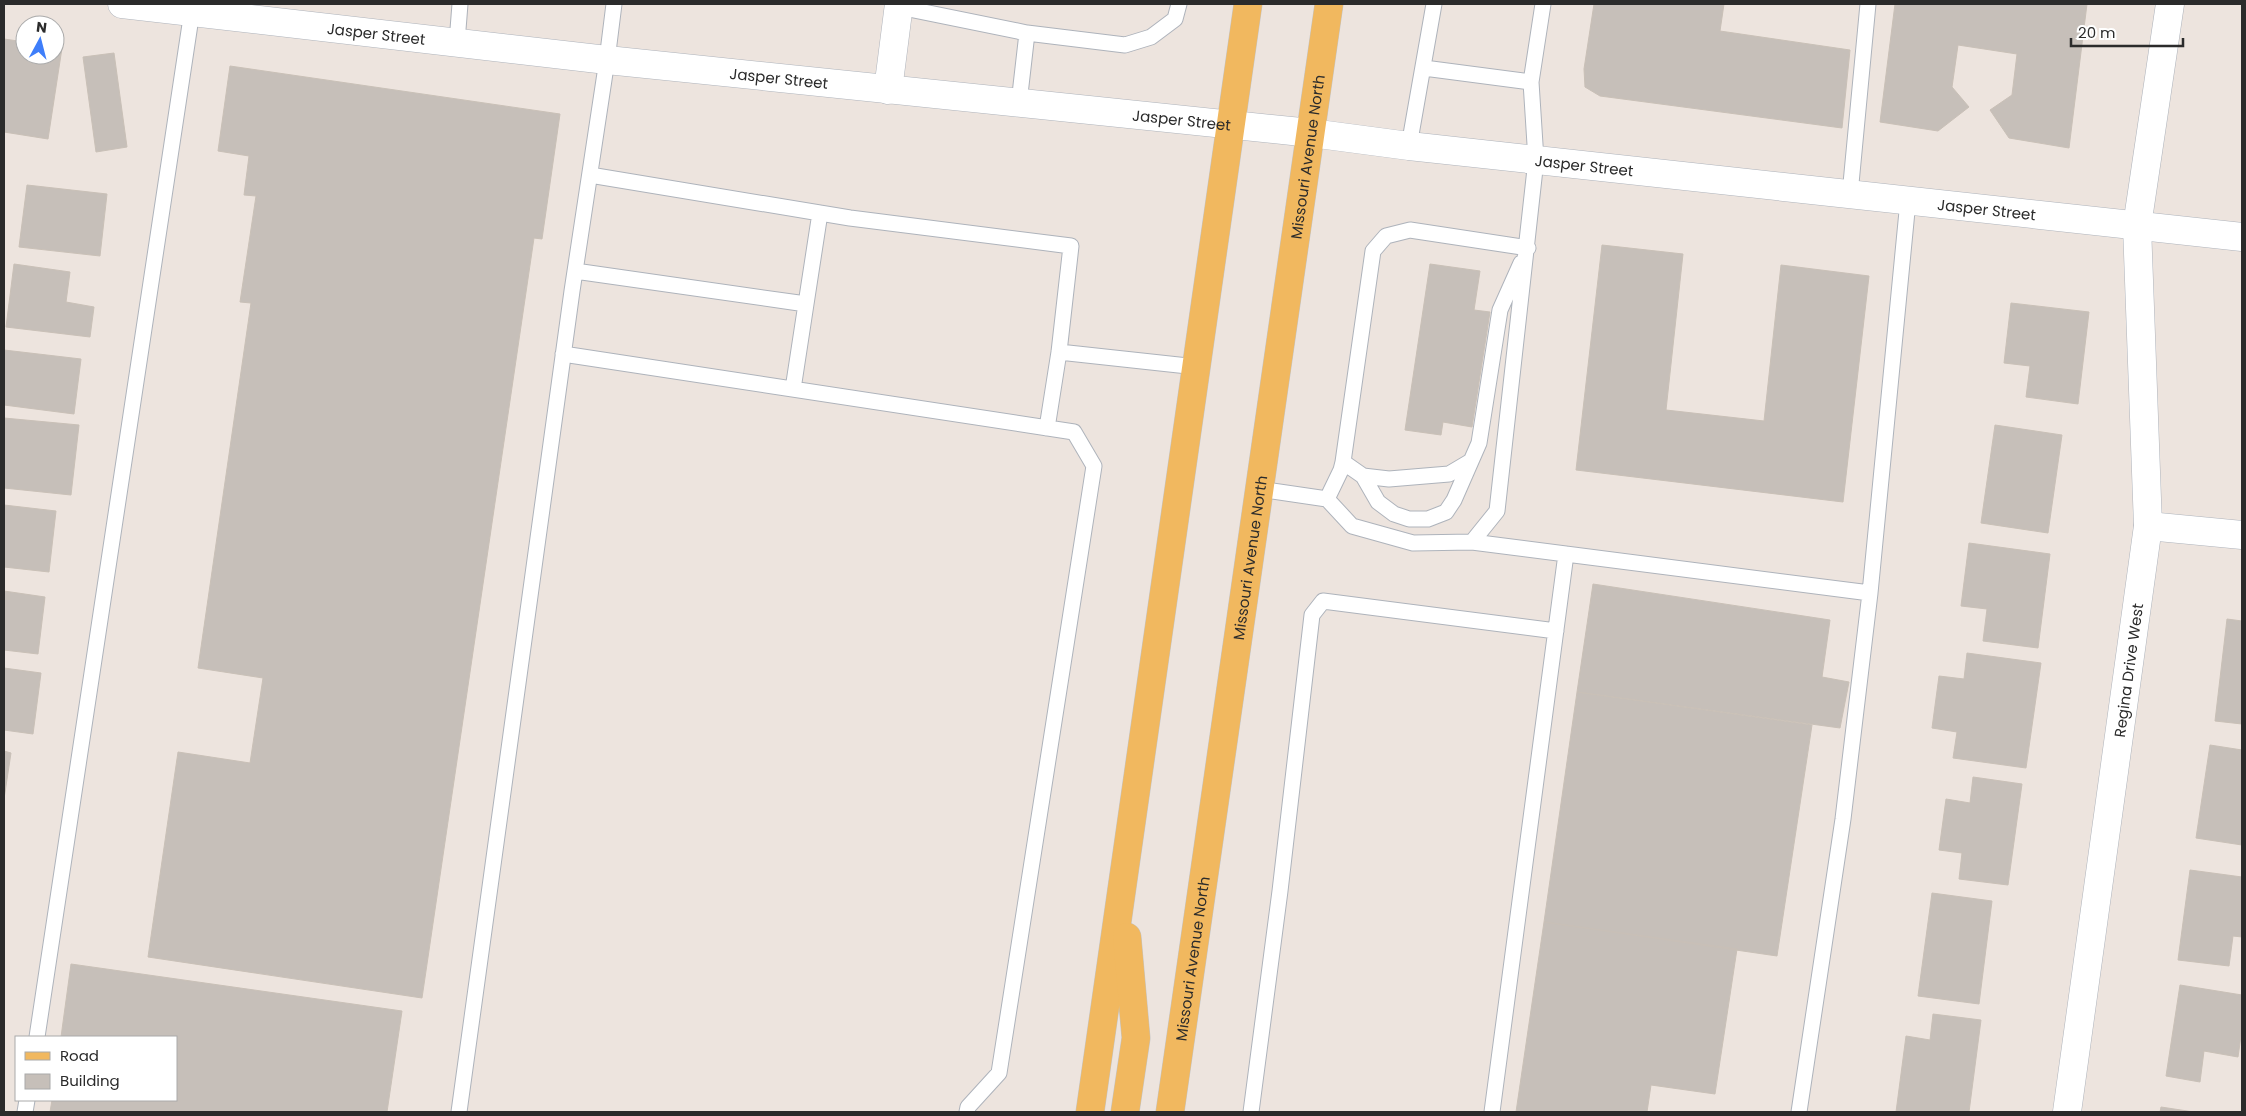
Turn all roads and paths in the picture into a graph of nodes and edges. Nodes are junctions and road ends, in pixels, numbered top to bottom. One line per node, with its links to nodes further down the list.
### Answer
1 (122, 4): 13 (street, Jasper Street)
2 (460, 4): 16 (lane)
3 (614, 4): 17 (lane)
4 (1179, 4): 15 (lane)
5 (1248, 4): 22 (main road)
6 (1329, 4): 23 (main road, Missouri Avenue North)
7 (1434, 4): 18 (lane)
8 (1542, 4): 19 (lane)
9 (1868, 4): 27 (lane)
10 (2170, 4): 30 (street, Regina Drive West)
11 (899, 5): 12 (lane); 20 (street)
12 (927, 8): 15 (lane)
13 (192, 11): 14 (street, Jasper Street); 52 (lane)
14 (262, 11): 16 (street, Jasper Street)
15 (1027, 33): 21 (lane)
16 (456, 42): 17 (street, Jasper Street)
17 (607, 60): 20 (street, Jasper Street); 26 (lane)
18 (1424, 68): 19 (lane); 24 (lane)
19 (1532, 82): 25 (lane)
20 (888, 90): 21 (street, Jasper Street)
21 (1019, 103): 22 (street, Jasper Street)
22 (1230, 123): 23 (street, Jasper Street); 37 (main road)
23 (1311, 133): 24 (street, Jasper Street); 43 (main road, Missouri Avenue North)
24 (1409, 146): 25 (street, Jasper Street)
25 (1536, 160): 27 (street, Jasper Street); 32 (lane)
26 (590, 175): 29 (lane); 33 (lane)
27 (1850, 194): 28 (street, Jasper Street)
28 (1908, 201): 30 (street, Jasper Street); 49 (lane)
29 (820, 213): 34 (lane); 35 (lane)
30 (2137, 226): 31 (street, Jasper Street); 45 (street, Regina Drive West)
31 (2242, 237)
32 (1528, 248): 40 (lane); 41 (lane); 47 (lane)
33 (575, 271): 34 (lane); 36 (lane)
34 (806, 304): 38 (lane)
35 (1059, 352): 37 (lane); 39 (lane)
36 (563, 354): 38 (lane); 53 (lane)
37 (1197, 367): 51 (main road)
38 (793, 389): 39 (lane)
39 (1047, 428): 54 (lane)
40 (1471, 461): 42 (lane); 42 (lane)
41 (1342, 462): 42 (lane); 44 (lane)
42 (1363, 476)
43 (1259, 489): 44 (lane); 57 (main road, Missouri Avenue North)
44 (1327, 499): 47 (lane)
45 (2148, 526): 46 (street); 61 (street, Regina Drive West)
46 (2242, 535)
47 (1472, 542): 48 (lane)
48 (1566, 554): 49 (lane); 50 (lane)
49 (1870, 592): 60 (lane)
50 (1556, 631): 58 (lane); 59 (lane)
51 (1123, 890): 55 (main road); 56 (main road)
52 (37, 1036)
53 (459, 1112)
54 (967, 1112)
55 (1090, 1112)
56 (1125, 1112)
57 (1170, 1112)
58 (1251, 1112)
59 (1492, 1112)
60 (1799, 1112)
61 (2067, 1112)

